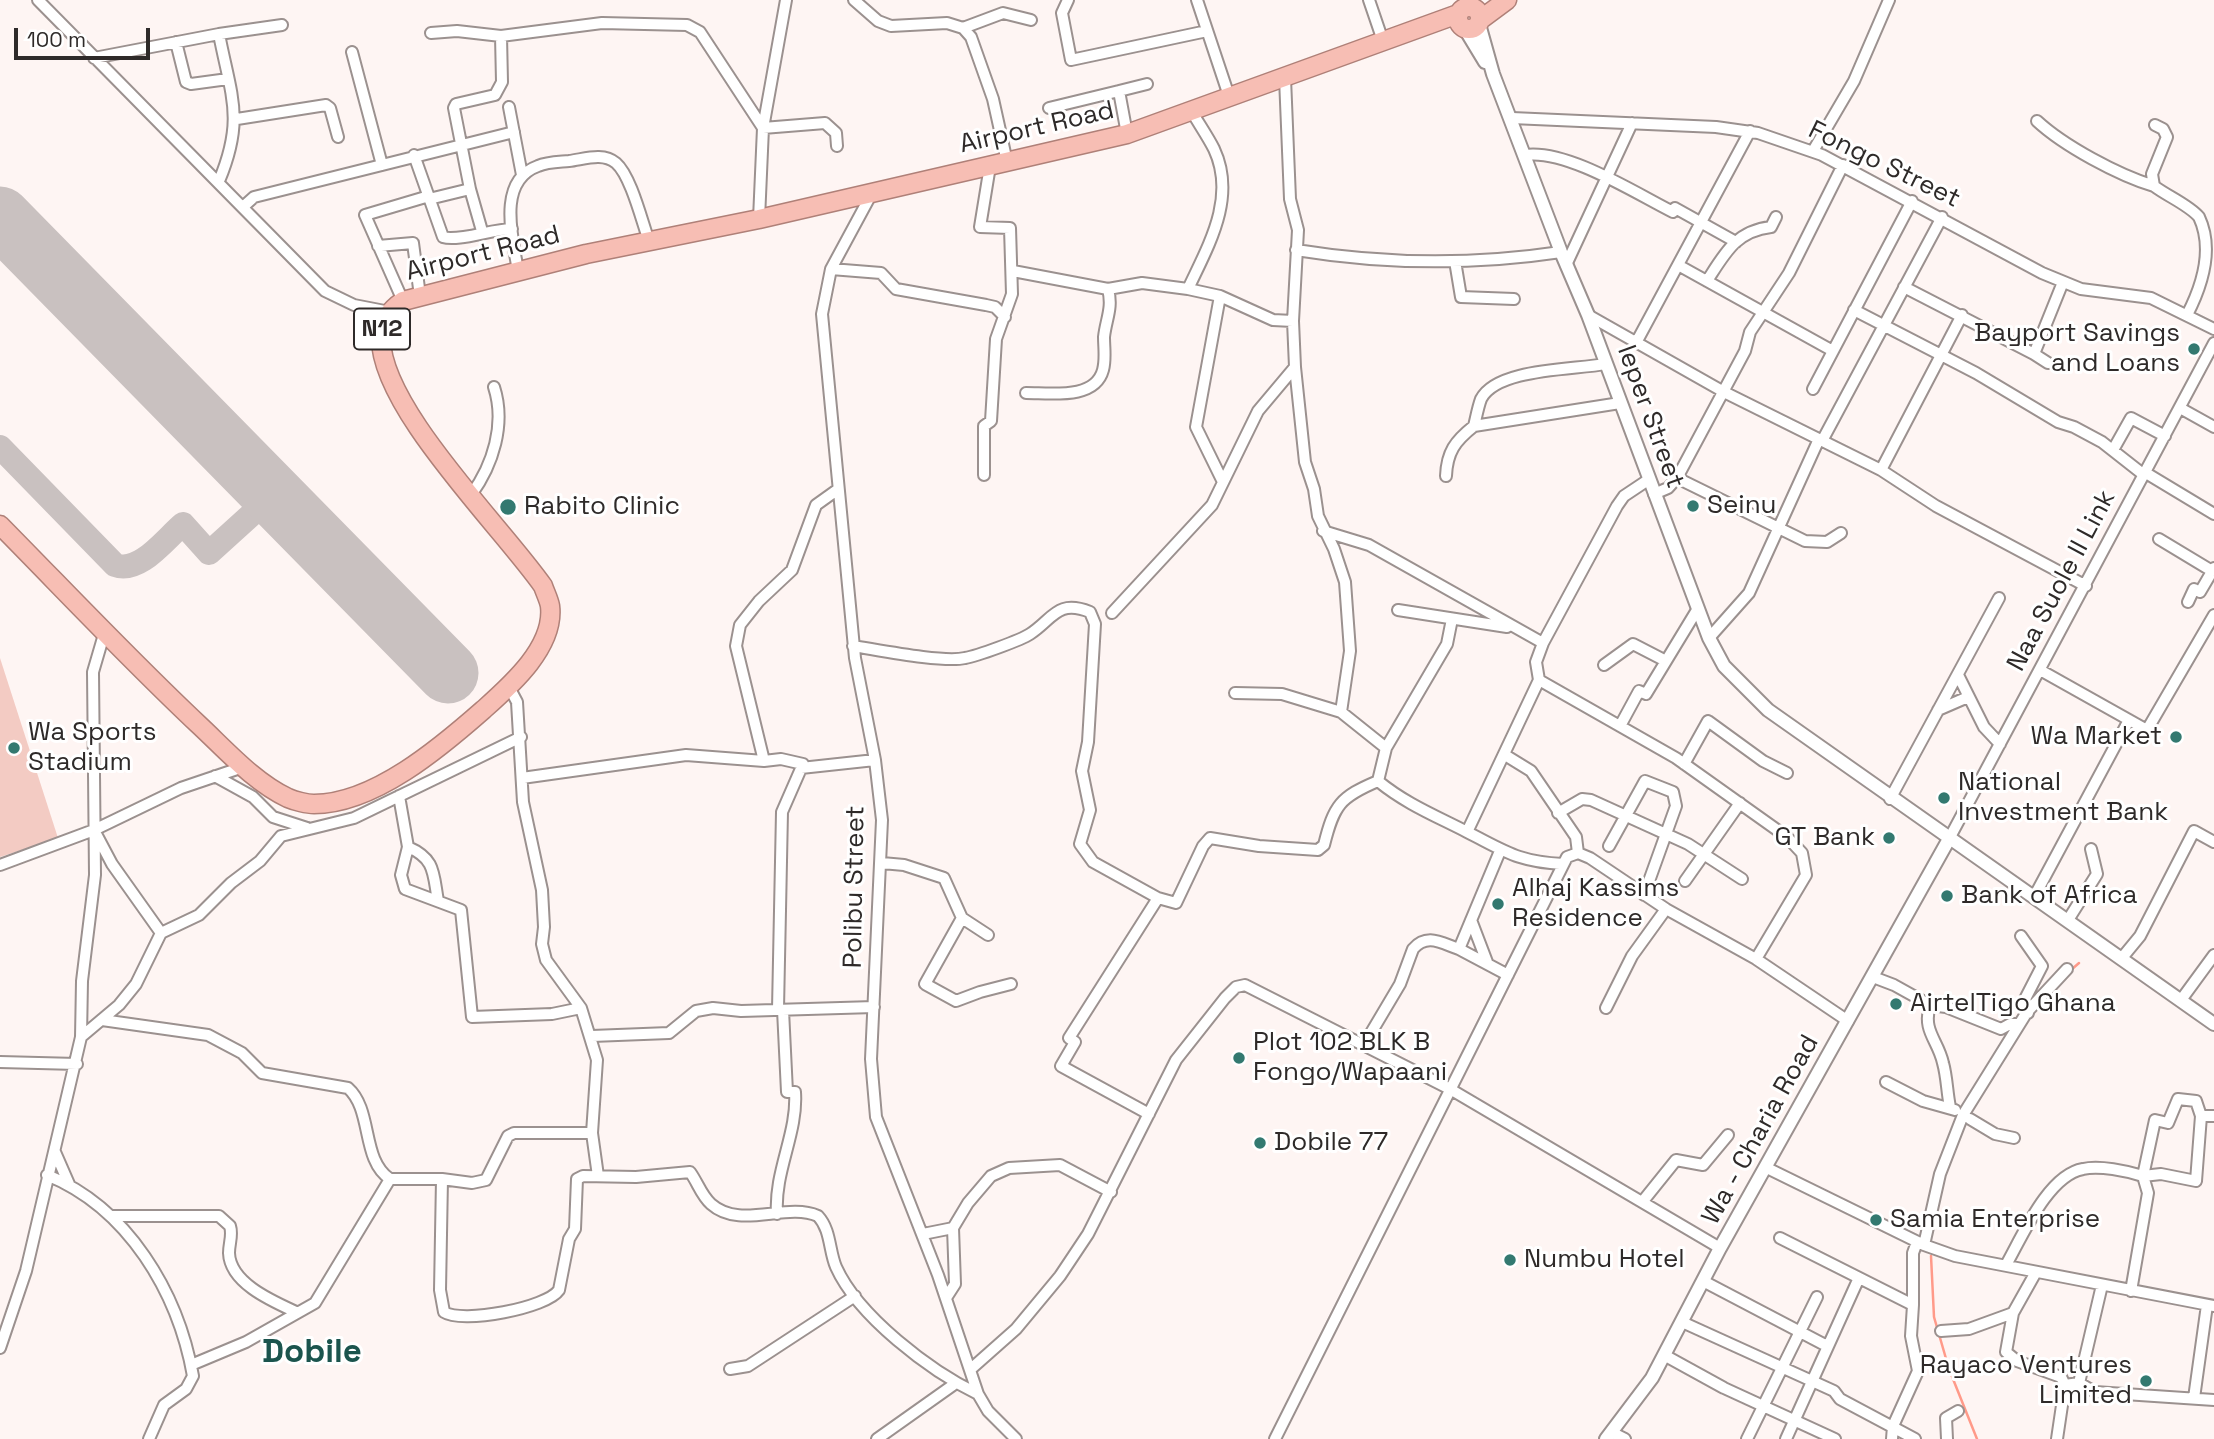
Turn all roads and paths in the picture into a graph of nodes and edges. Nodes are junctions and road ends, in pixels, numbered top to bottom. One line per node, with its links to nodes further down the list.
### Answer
1 (38, 0): 22 (street)
2 (786, 0): 36 (street)
3 (854, 0): 10 (street)
4 (1068, 0): 15 (street)
5 (1196, 0): 15 (street)
6 (1369, 0): 20 (street)
7 (1498, 0): 11 (highway, N12)
8 (1507, 0): 11 (highway)
9 (1889, 0): 43 (street)
10 (866, 4): 14 (street)
11 (1468, 14): 20 (highway, Airport Road / N12); 31 (street, Ieper Street)
12 (1031, 20): 14 (street)
13 (282, 25): 17 (street)
14 (962, 28): 46 (street)
15 (1207, 31): 27 (street)
16 (431, 33): 18 (street)
17 (219, 34): 19 (street); 24 (street)
18 (501, 36): 36 (street); 41 (street)
19 (176, 41): 22 (street); 24 (street)
20 (1384, 41): 23 (highway, Airport Road / N12)
21 (352, 52): 47 (street)
22 (94, 58): 51 (street)
23 (1285, 78): 27 (highway, Airport Road / N12); 67 (street)
24 (228, 79): 32 (street)
25 (1147, 84): 26 (street)
26 (1119, 91): 29 (street); 39 (street)
27 (1230, 99): 30 (highway, Airport Road / N12)
28 (509, 107): 38 (street)
29 (1049, 108)
30 (1192, 112): 39 (highway, Airport Road / N12); 79 (street)
31 (1512, 118): 34 (street, Fongo Street); 45 (street, Ieper Street)
32 (237, 119): 40 (street); 51 (street)
33 (2037, 121): 52 (street)
34 (1632, 123): 37 (street, Fongo Street); 50 (street)
35 (2155, 125): 52 (street)
36 (763, 128): 42 (street); 60 (street)
37 (1750, 131): 43 (street, Fongo Street); 61 (street)
38 (514, 132): 41 (street); 49 (street)
39 (1128, 134): 46 (highway, Airport Road / N12)
40 (338, 137)
41 (463, 144): 44 (street); 53 (street)
42 (837, 146)
43 (1813, 151): 48 (street, Fongo Street)
44 (414, 155): 47 (street); 55 (street)
45 (1525, 155): 50 (street); 68 (street, Ieper Street)
46 (999, 164): 54 (highway, Airport Road / N12); 74 (street)
47 (382, 165): 57 (street)
48 (1843, 165): 56 (street, Fongo Street); 84 (street)
49 (522, 175): 62 (street); 64 (street)
50 (1607, 180): 61 (street); 70 (street)
51 (219, 181): 57 (street)
52 (2154, 186): 86 (street)
53 (470, 189): 55 (street); 63 (street)
54 (872, 193): 60 (highway, Airport Road / N12); 72 (street, Polibu Street)
55 (429, 198): 63 (street); 66 (street)
56 (1912, 201): 59 (street, Fongo Street); 83 (street)
57 (244, 206): 82 (street)
58 (1776, 217): 65 (street)
59 (1942, 217): 76 (street, Fongo Street); 77 (street)
60 (759, 219): 64 (highway, Airport Road / N12)
61 (1701, 222): 65 (street); 71 (street)
62 (512, 229): 63 (street); 73 (street)
63 (482, 231)
64 (649, 242): 73 (highway, Airport Road / N12)
65 (1736, 243): 75 (street)
66 (377, 246): 82 (street); 82 (street)
67 (1296, 250): 69 (street); 89 (street)
68 (1561, 252): 69 (street); 70 (street, Ieper Street)
69 (1455, 261): 81 (street)
70 (1566, 265): 85 (street, Ieper Street)
71 (1678, 265): 75 (street); 92 (street)
72 (831, 269): 88 (street); 118 (street, Polibu Street)
73 (518, 271): 82 (highway, Airport Road / N12)
74 (1013, 271): 78 (street); 88 (street)
75 (1707, 281): 84 (street)
76 (2063, 282): 86 (street, Fongo Street); 95 (street)
77 (1904, 287): 87 (street); 90 (street)
78 (1108, 289): 79 (street); 103 (street)
79 (1188, 289): 80 (street)
80 (1220, 296): 89 (street); 117 (street)
81 (1514, 299)
82 (404, 303): 120 (highway, Airport Road / N12)
83 (1854, 310): 90 (street); 94 (street)
84 (1766, 313): 94 (street); 102 (street)
85 (1588, 315): 92 (street); 98 (street, Ieper Street)
86 (2187, 315): 91 (street, Fongo Street)
87 (1962, 316): 95 (street); 96 (street)
88 (1005, 317): 113 (street)
89 (1293, 321): 99 (street)
90 (1883, 325): 96 (street); 109 (street)
91 (2214, 330)
92 (1637, 341): 102 (street)
93 (2214, 343): 105 (street, Naa Suole II Link)
94 (1832, 351): 101 (street)
95 (2034, 354): 97 (street)
96 (1940, 357): 110 (street); 111 (street)
97 (2048, 363)
98 (1605, 364): 104 (street, Ieper Street); 106 (street)
99 (1295, 367): 117 (street); 124 (street)
100 (494, 387): 120 (street)
101 (1813, 388)
102 (1724, 392): 109 (street); 115 (street)
103 (1026, 393)
104 (1620, 403): 106 (street); 116 (street, Ieper Street)
105 (2180, 408): 107 (street); 108 (street, Naa Suole II Link)
106 (1474, 426): 114 (street)
107 (2214, 427)
108 (2165, 436): 110 (street); 112 (street, Naa Suole II Link)
109 (1820, 440): 111 (street); 123 (street)
110 (2113, 450): 112 (street)
111 (1881, 470): 128 (street)
112 (2145, 474): 121 (street); 128 (street, Naa Suole II Link)
113 (984, 475)
114 (1446, 476)
115 (1677, 478): 119 (street); 123 (street)
116 (1648, 480): 119 (street, Ieper Street); 139 (street)
117 (1223, 482): 133 (street)
118 (838, 490): 140 (street, Polibu Street); 158 (street)
119 (1654, 494): 132 (street, Ieper Street)
120 (471, 495): 146 (highway, Airport Road / N12)
121 (2214, 514)
122 (0, 525): 137 (highway, Airport Road / N12)
123 (1779, 527): 125 (street); 138 (street)
124 (1323, 531): 136 (street); 150 (street)
125 (1841, 533)
126 (2159, 540): 127 (street)
127 (2213, 569): 130 (street)
128 (2086, 586): 143 (street, Naa Suole II Link)
129 (1999, 598): 144 (street)
130 (2188, 601)
131 (1398, 610): 135 (street)
132 (1697, 610): 138 (street, Ieper Street); 141 (street)
133 (1112, 612)
134 (2214, 615): 151 (street)
135 (1452, 619): 136 (street); 155 (street)
136 (1516, 629): 139 (street)
137 (105, 631): 161 (highway, Airport Road / N12); 172 (street)
138 (1709, 638): 167 (street, Ieper Street)
139 (1543, 643): 145 (street)
140 (853, 646): 157 (street, Polibu Street); 190 (street)
141 (1664, 660): 142 (street); 152 (street)
142 (1604, 664)
143 (2040, 670): 151 (street); 154 (street, Naa Suole II Link)
144 (1958, 674): 148 (street); 149 (street)
145 (1539, 680): 152 (street); 156 (street)
146 (509, 687): 153 (street); 161 (highway, Airport Road / N12)
147 (1235, 693): 150 (street)
148 (1968, 697): 149 (street); 154 (street)
149 (1938, 709): 167 (street)
150 (1341, 712): 155 (street)
151 (2129, 720): 189 (street)
152 (1620, 726): 160 (street)
153 (521, 737): 164 (street); 166 (street)
154 (2000, 744): 175 (street, Naa Suole II Link)
155 (1386, 748): 165 (street)
156 (1505, 755): 169 (street); 173 (street)
157 (876, 760): 159 (street); 183 (street, Polibu Street)
158 (764, 761): 159 (street); 164 (street)
159 (803, 764): 213 (street)
160 (1684, 764): 162 (street); 168 (street)
161 (243, 766): 163 (street)
162 (1787, 773)
163 (215, 776): 171 (street); 172 (street)
164 (522, 778): 211 (street)
165 (1378, 781): 173 (street); 190 (street)
166 (399, 796): 171 (street); 177 (street)
167 (1890, 799): 175 (street, Ieper Street)
168 (1740, 803): 182 (street); 201 (street)
169 (1558, 813): 170 (street); 181 (street)
170 (1623, 816): 174 (street); 174 (street); 178 (street)
171 (307, 828): 196 (street)
172 (94, 830): 185 (street); 196 (street); 220 (street)
173 (1467, 832): 180 (street)
174 (1666, 834): 182 (street); 188 (street)
175 (1949, 839): 189 (street, Ieper Street); 206 (street, Wa - Charia Road)
176 (2214, 842): 202 (street)
177 (408, 846): 191 (street); 191 (street)
178 (1609, 846)
179 (2091, 849): 194 (street)
180 (1500, 851): 184 (street); 195 (street)
181 (1578, 853): 184 (street); 188 (street)
182 (1704, 855): 186 (street); 187 (street)
183 (882, 863): 193 (street); 210 (street, Polibu Street)
184 (1563, 864): 205 (street)
185 (0, 865)
186 (1742, 879)
187 (1685, 881)
188 (1644, 895): 192 (street)
189 (2034, 897): 194 (street, Ieper Street)
190 (1158, 898): 227 (street)
191 (438, 901): 211 (street)
192 (1666, 909): 201 (street); 212 (street)
193 (962, 918): 197 (street); 207 (street)
194 (2068, 919): 202 (street, Ieper Street)
195 (1471, 920): 199 (street); 203 (street)
196 (161, 933): 215 (street)
197 (988, 935)
198 (2021, 936): 214 (street)
199 (1459, 949): 203 (street); 221 (street)
200 (2214, 955): 208 (street)
201 (1756, 959): 216 (street)
202 (2121, 959): 208 (street, Ieper Street)
203 (1487, 962): 205 (street)
204 (2067, 969): 214 (street)
205 (1508, 975): 225 (street)
206 (1873, 977): 209 (street); 216 (street, Wa - Charia Road)
207 (1011, 984)
208 (2181, 1000): 218 (street, Ieper Street)
209 (1930, 1005): 217 (street); 226 (street)
210 (874, 1007): 213 (street); 247 (street, Polibu Street)
211 (581, 1008): 219 (street)
212 (1606, 1008)
213 (781, 1010): 219 (street); 244 (street)
214 (2028, 1012): 217 (street)
215 (103, 1020): 220 (street); 239 (street)
216 (1848, 1021): 235 (street, Wa - Charia Road)
217 (2019, 1024): 230 (street)
218 (2214, 1024)
219 (592, 1036): 231 (street)
220 (81, 1037): 223 (street)
221 (1365, 1043): 225 (street); 227 (street)
222 (0, 1062): 223 (street)
223 (76, 1064): 234 (street)
224 (1886, 1082): 226 (street)
225 (1450, 1089): 243 (street); 289 (street)
226 (1950, 1107): 230 (street)
227 (1149, 1114): 242 (street)
228 (2201, 1116): 229 (street); 238 (street); 238 (street)
229 (2214, 1116)
230 (1967, 1117): 233 (street); 249 (street)
231 (592, 1132): 237 (street); 240 (street)
232 (1728, 1135): 243 (street)
233 (2014, 1138)
234 (55, 1152): 236 (street); 241 (street)
235 (1767, 1168): 249 (street); 250 (street, Wa - Charia Road)
236 (47, 1175): 241 (street); 268 (street)
237 (598, 1176): 240 (street); 244 (street)
238 (2143, 1176): 251 (street); 256 (street)
239 (390, 1179): 240 (street); 262 (street)
240 (442, 1179)
241 (69, 1184): 245 (street)
242 (1111, 1192): 246 (street); 272 (street)
243 (1643, 1201): 250 (street)
244 (777, 1214): 257 (street)
245 (113, 1216): 262 (street); 270 (street)
246 (953, 1228): 247 (street); 259 (street)
247 (923, 1234): 259 (street, Polibu Street)
248 (1780, 1238): 253 (street)
249 (1921, 1243): 251 (street); 260 (street)
250 (1720, 1248): 254 (street, Wa - Charia Road)
251 (2006, 1265): 252 (street)
252 (2036, 1272): 255 (street); 263 (street)
253 (1858, 1280): 260 (street); 267 (street)
254 (1703, 1281): 264 (street, Wa - Charia Road); 266 (street)
255 (2102, 1285): 256 (street); 276 (street)
256 (2131, 1291): 261 (street)
257 (855, 1297): 273 (street); 275 (street)
258 (1817, 1297): 266 (street)
259 (946, 1298): 272 (street, Polibu Street)
260 (1913, 1305): 284 (street)
261 (2210, 1306): 279 (street)
262 (296, 1312): 270 (street)
263 (2013, 1313): 265 (street); 277 (street)
264 (1682, 1322): 269 (street, Wa - Charia Road); 271 (street)
265 (1941, 1331)
266 (1799, 1332): 267 (street); 271 (street)
267 (1827, 1346): 274 (street)
268 (0, 1348)
269 (1664, 1355): 281 (street); 285 (street, Wa - Charia Road)
270 (191, 1365): 286 (street)
271 (1780, 1367): 274 (street); 281 (street)
272 (972, 1368): 278 (street, Polibu Street)
273 (730, 1369)
274 (1812, 1382): 283 (street); 284 (street)
275 (956, 1383): 278 (street); 287 (street)
276 (2079, 1383): 277 (street); 279 (street)
277 (2065, 1385): 296 (street)
278 (978, 1394): 288 (street, Polibu Street)
279 (2193, 1398): 280 (street)
280 (2214, 1400)
281 (1763, 1405): 283 (street); 290 (street)
282 (1958, 1411): 295 (street)
283 (1794, 1422): 291 (street); 292 (street)
284 (1893, 1426): 293 (street); 294 (street)
285 (1615, 1437)
286 (149, 1439)
287 (877, 1439)
288 (1016, 1439)
289 (1275, 1439)
290 (1746, 1439)
291 (1786, 1439)
292 (1835, 1439)
293 (1892, 1439)
294 (1915, 1439)
295 (1947, 1439)
296 (2057, 1439)

